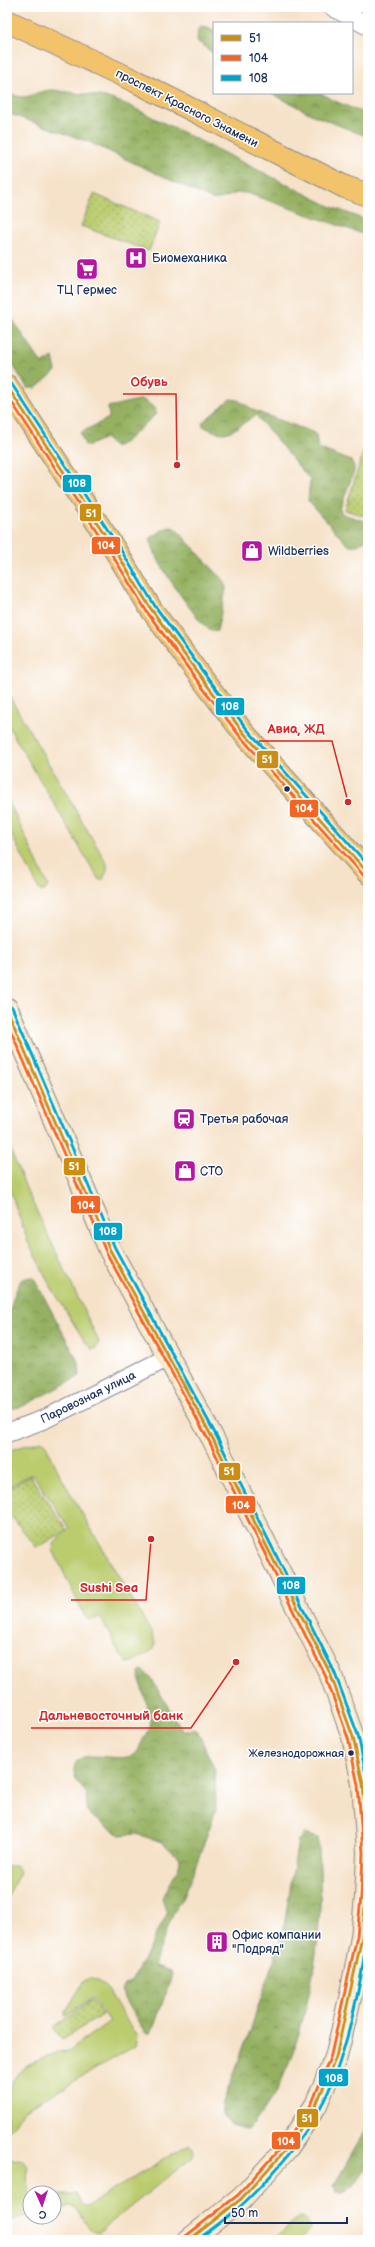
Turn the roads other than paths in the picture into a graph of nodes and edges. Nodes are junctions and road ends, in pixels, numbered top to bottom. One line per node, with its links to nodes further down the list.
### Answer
1 (333, 7): 3 (street)
2 (7, 21): 4 (main road, проспект Красного Знамени)
3 (368, 26)
4 (368, 195)
5 (7, 386): 6 (main road)
6 (368, 873)
7 (7, 1009): 8 (main road)
8 (168, 1358): 9 (street, Паровозная улица); 10 (main road)
9 (7, 1433)
10 (189, 2240)

